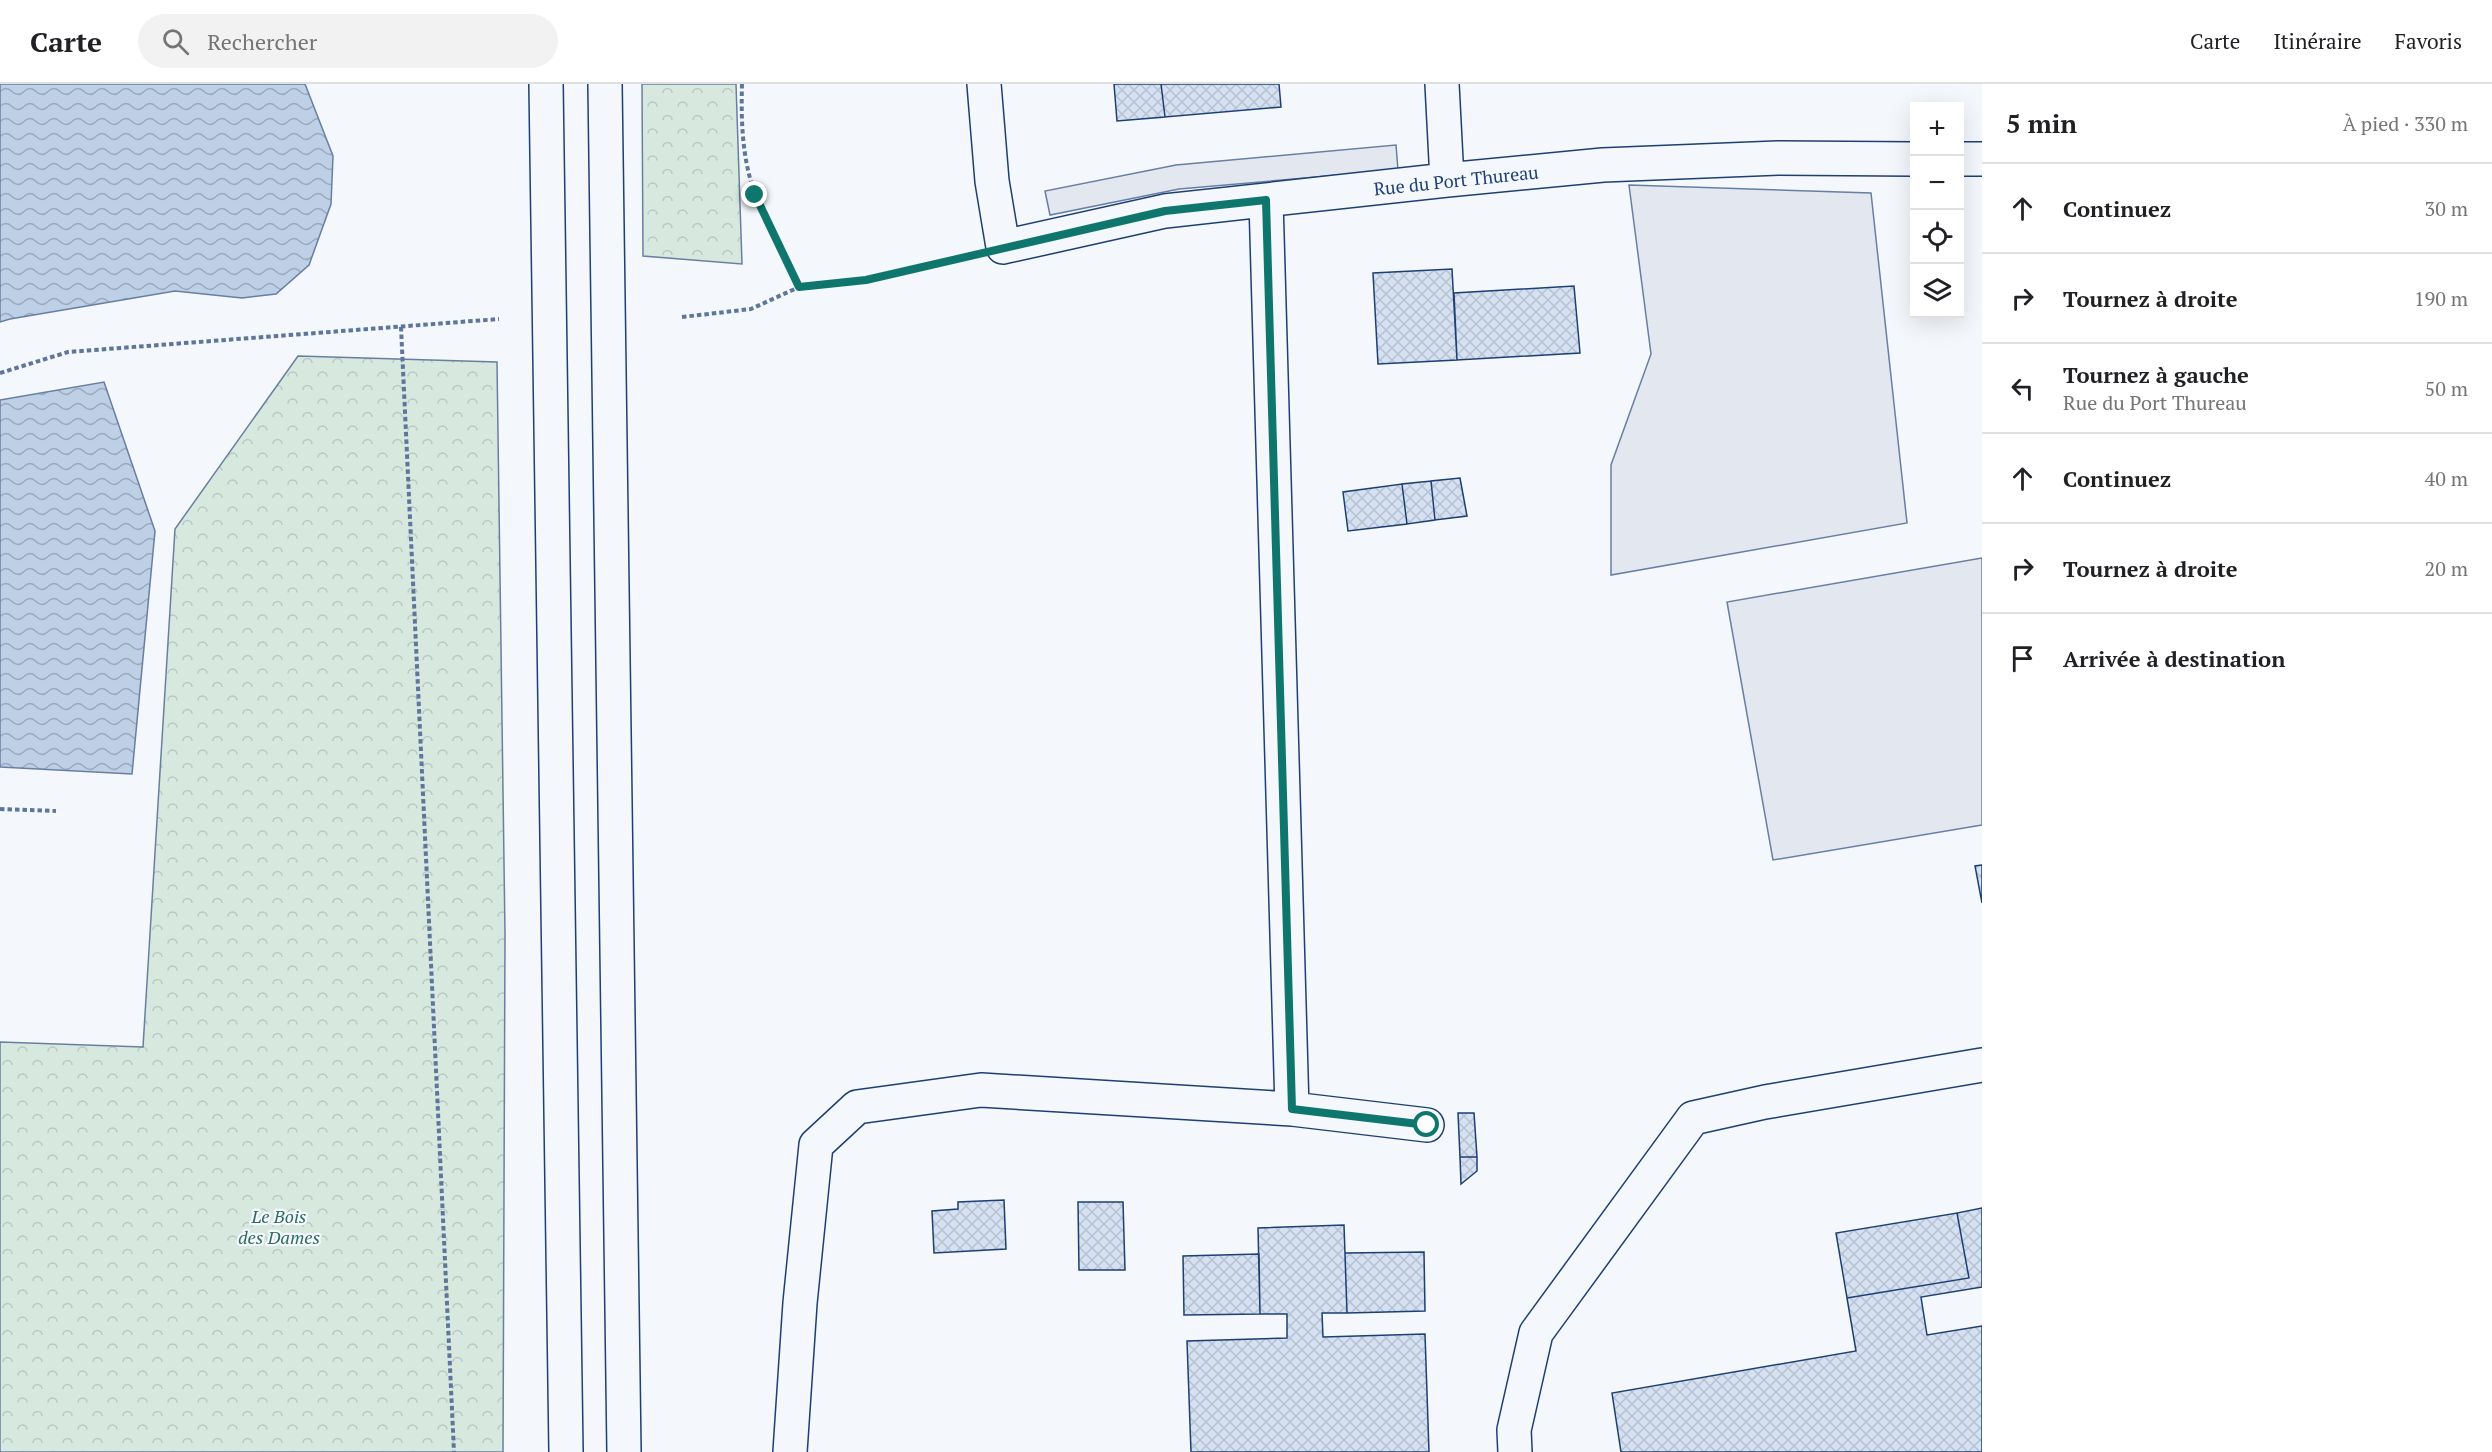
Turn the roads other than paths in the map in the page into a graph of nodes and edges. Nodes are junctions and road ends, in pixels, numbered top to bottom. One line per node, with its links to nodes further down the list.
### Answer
1 (546, 84): 13 (main road)
2 (605, 84): 14 (main road)
3 (984, 84): 9 (main road, Rue du Port Thureau)
4 (1442, 84): 8 (main road)
5 (1910, 159): 8 (main road, Rue du Port Thureau)
6 (1964, 159): 7 (main road)
7 (1982, 159)
8 (1447, 180): 9 (main road, Rue du Port Thureau)
9 (1266, 200): 11 (main road)
10 (1982, 1065): 16 (main road)
11 (1292, 1109): 12 (main road); 15 (main road)
12 (1427, 1125)
13 (566, 1452)
14 (624, 1452)
15 (790, 1452)
16 (1515, 1452)

